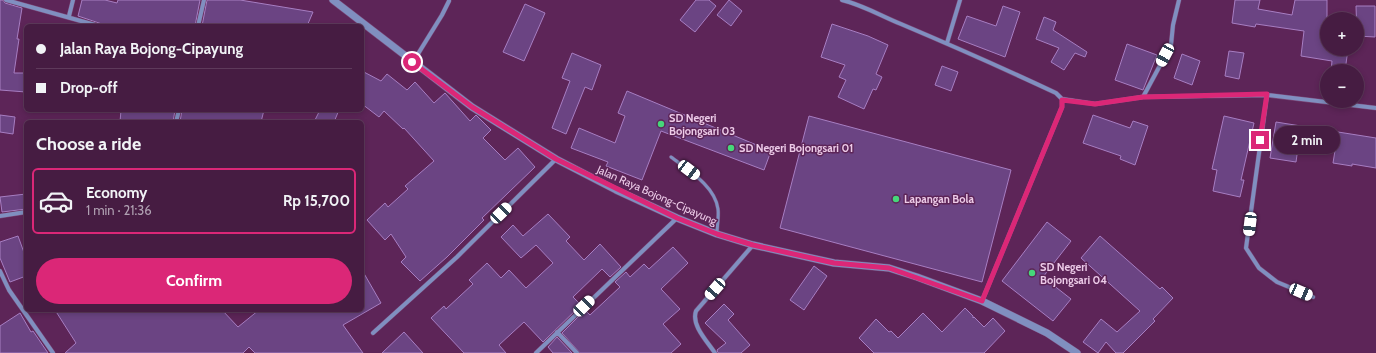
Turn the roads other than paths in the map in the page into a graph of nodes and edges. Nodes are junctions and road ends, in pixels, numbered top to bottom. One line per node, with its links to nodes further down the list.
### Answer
1 (6, 0): 9 (street)
2 (73, 0): 9 (street)
3 (204, 0): 11 (street)
4 (333, 0): 12 (street, Jalan Raya Bojong-Cipayung)
5 (842, 0): 14 (street)
6 (960, 0): 14 (street)
7 (1179, 0): 17 (street)
8 (449, 1): 15 (street)
9 (69, 16): 10 (street)
10 (93, 24)
11 (198, 24)
12 (364, 24)
13 (364, 24): 15 (street, Jalan Raya Bojong-Cipayung)
14 (947, 43): 18 (street)
15 (412, 62): 21 (street, Jalan Raya Bojong-Cipayung)
16 (1267, 94): 17 (street); 19 (street); 28 (street)
17 (1143, 97): 18 (street)
18 (1062, 100): 29 (street)
19 (1376, 108)
20 (671, 157): 25 (lane)
21 (556, 159): 24 (street, Jalan Raya Bojong-Cipayung); 33 (street)
22 (24, 212): 23 (street)
23 (0, 216)
24 (677, 218): 25 (street, Jalan Raya Bojong-Cipayung); 32 (street)
25 (717, 234): 26 (street, Jalan Raya Bojong-Cipayung)
26 (753, 245): 29 (street, Jalan Raya Bojong-Cipayung); 37 (street)
27 (0, 271): 30 (street)
28 (1313, 297)
29 (982, 301): 38 (street, Jalan Raya Bojong-Cipayung)
30 (24, 311)
31 (24, 312): 34 (street)
32 (557, 332): 35 (street); 36 (street)
33 (373, 333)
34 (53, 353)
35 (536, 353)
36 (577, 353)
37 (715, 353)
38 (1077, 353)

